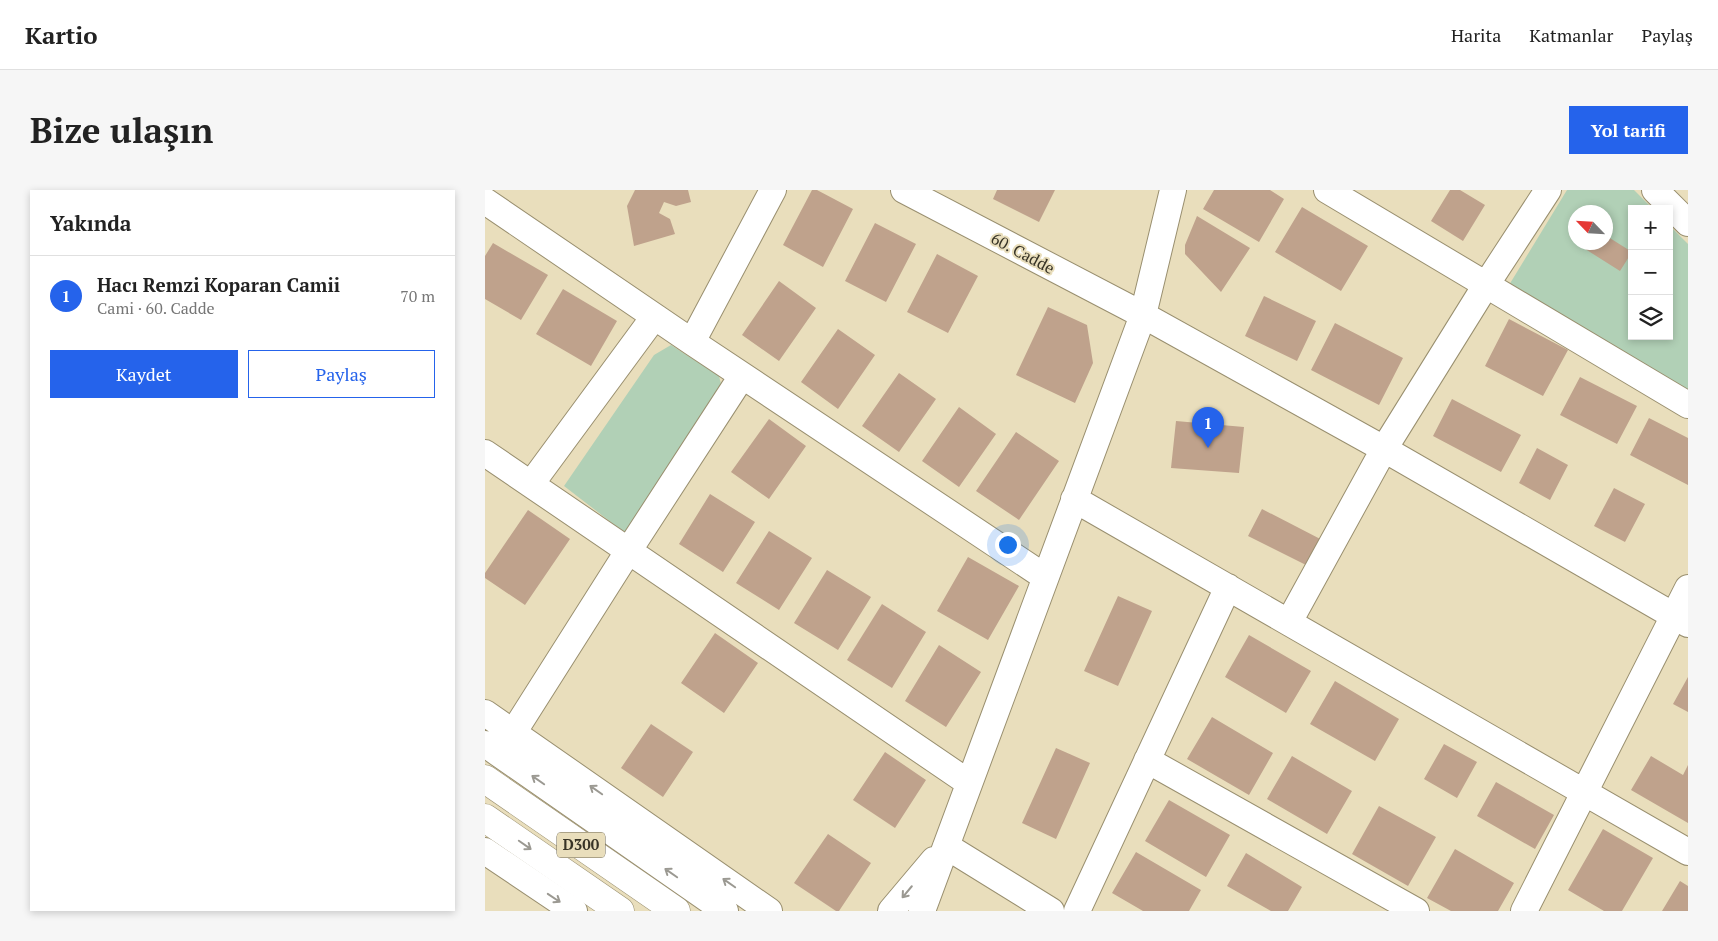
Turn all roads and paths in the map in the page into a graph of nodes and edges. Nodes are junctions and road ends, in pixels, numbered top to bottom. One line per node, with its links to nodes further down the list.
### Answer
1 (773, 190): 12 (street)
2 (904, 190): 10 (street, 60. Cadde)
3 (1173, 190): 10 (street)
4 (1327, 190): 9 (street)
5 (1549, 190): 9 (street)
6 (1655, 190): 8 (street)
7 (485, 202): 11 (street)
8 (1688, 222)
9 (1486, 285): 14 (street); 15 (street)
10 (1143, 315): 15 (street, 60. Cadde); 18 (street)
11 (654, 317): 12 (street); 17 (street)
12 (692, 342): 13 (street)
13 (742, 376): 19 (street); 20 (street)
14 (1688, 405)
15 (1384, 449): 23 (street, 60. Cadde); 24 (street)
16 (485, 453): 17 (street)
17 (531, 484): 19 (street)
18 (1074, 499): 20 (street); 21 (street)
19 (629, 550): 26 (street); 30 (street)
20 (1045, 577): 30 (street)
21 (1227, 587): 24 (street); 28 (street)
22 (1688, 588): 23 (street)
23 (1681, 620): 31 (street)
24 (1289, 622): 31 (street)
25 (485, 713): 26 (street)
26 (513, 733): 40 (street, one-way to 26)
27 (485, 744): 39 (street, one-way to 27)
28 (1147, 760): 44 (street); 45 (street)
29 (485, 780): 38 (highway, D300)
30 (969, 783): 33 (street)
31 (1584, 792): 35 (street); 46 (street)
32 (485, 818): 37 (highway, D300, one-way to 37)
33 (946, 846): 41 (street, one-way to 41); 42 (street); 43 (street)
34 (485, 851): 36 (street, one-way to 36)
35 (1688, 852)
36 (574, 911)
37 (620, 911)
38 (676, 911)
39 (725, 911)
40 (769, 911)
41 (891, 911)
42 (922, 911)
43 (1051, 911)
44 (1077, 911)
45 (1416, 911)
46 (1524, 911)

